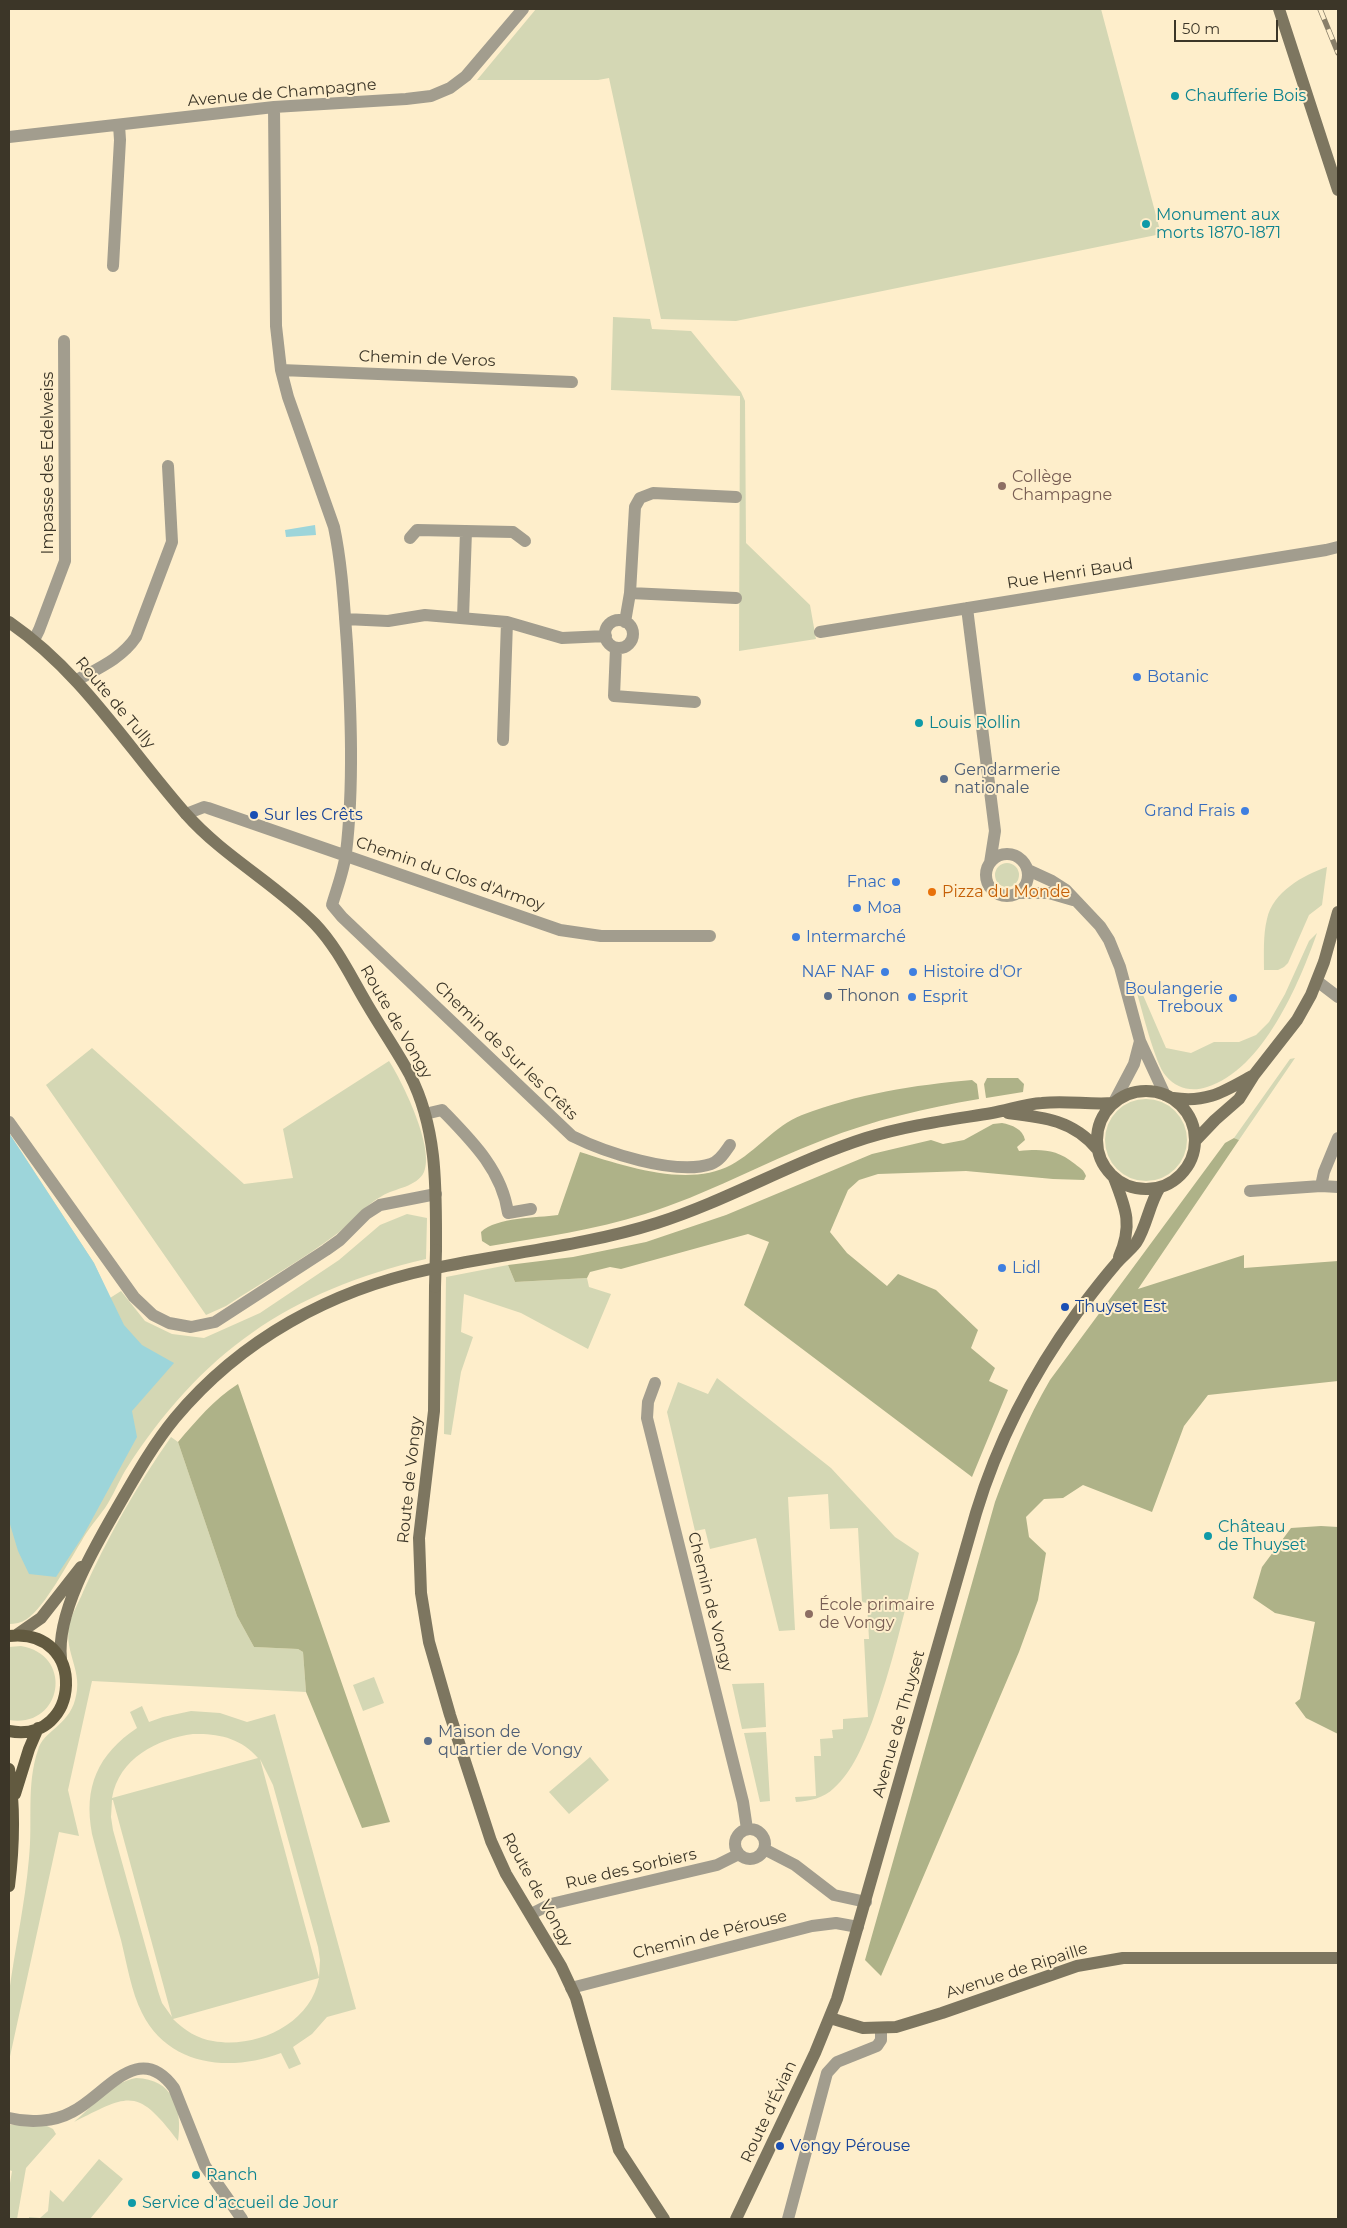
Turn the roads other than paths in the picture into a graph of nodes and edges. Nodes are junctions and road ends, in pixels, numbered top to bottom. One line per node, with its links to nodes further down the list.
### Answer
1 (522, 9): 3 (street, Avenue de Champagne)
2 (1279, 9): 6 (street)
3 (274, 107): 4 (street, Avenue de Champagne); 9 (street)
4 (119, 125): 5 (street, Avenue de Champagne); 7 (street)
5 (9, 137)
6 (1338, 190)
7 (113, 266)
8 (64, 341): 28 (street, Impasse des Edelweiss)
9 (281, 370): 10 (street, Chemin de Veros); 22 (street)
10 (572, 382)
11 (168, 466): 30 (street)
12 (736, 497): 18 (street)
13 (466, 531): 14 (street); 15 (street); 21 (street)
14 (410, 538)
15 (525, 541)
16 (1332, 548): 17 (street, Rue Henri Baud); 20 (street, Rue Henri Baud)
17 (1338, 555)
18 (630, 593): 19 (street); 25 (street)
19 (736, 598)
20 (967, 608): 26 (street, Rue Henri Baud); 34 (street)
21 (464, 618): 22 (street); 24 (street)
22 (345, 619): 36 (street)
23 (9, 622): 28 (street, Route de Tully)
24 (507, 622): 27 (street); 32 (street)
25 (626, 622): 27 (street); 29 (street)
26 (820, 632)
27 (606, 636): 29 (street)
28 (34, 640): 30 (street, Route de Tully)
29 (616, 648): 31 (street)
30 (77, 680): 33 (street, Route de Tully)
31 (695, 702)
32 (503, 740)
33 (186, 814): 36 (street, Chemin du Clos d'Armoy); 50 (street, Route de Vongy)
34 (994, 831): 35 (street); 37 (street)
35 (1011, 854): 37 (street); 38 (street)
36 (346, 856): 42 (street, Chemin du Clos d'Armoy); 54 (street, Chemin de Sur les Crêts)
37 (990, 863): 39 (street)
38 (1028, 870): 39 (street); 40 (street)
39 (1018, 893): 40 (street)
40 (1078, 902): 45 (street)
41 (1338, 912): 43 (street)
42 (710, 936)
43 (1317, 981): 44 (street); 46 (street)
44 (1338, 997)
45 (1140, 1041): 47 (street); 48 (street)
46 (1254, 1075): 47 (street); 53 (street)
47 (1169, 1096): 48 (street); 53 (street)
48 (1114, 1103): 49 (street); 55 (street)
49 (995, 1112): 55 (street); 65 (street)
50 (425, 1114): 61 (street, Route de Vongy); 62 (street)
51 (9, 1122): 61 (street)
52 (1338, 1138): 57 (street)
53 (1195, 1141): 58 (street)
54 (730, 1145)
55 (1097, 1149): 56 (street)
56 (1114, 1178): 58 (street); 63 (street, Avenue de Thuyset)
57 (1321, 1186): 59 (street); 60 (street)
58 (1160, 1187): 63 (street, Avenue de Thuyset)
59 (1338, 1187)
60 (1250, 1191)
61 (436, 1194): 77 (street, Route de Vongy, bridge)
62 (531, 1209)
63 (1116, 1264): 76 (street, Avenue de Thuyset)
64 (655, 1383): 72 (street, Chemin de Vongy)
65 (91, 1553): 66 (street); 67 (street)
66 (14, 1635): 67 (main road)
67 (61, 1659): 68 (main road)
68 (38, 1728): 69 (main road); 71 (main road)
69 (9, 1731)
70 (9, 1769): 71 (main road)
71 (14, 1797): 75 (main road)
72 (747, 1829): 73 (street); 74 (street)
73 (764, 1849): 74 (street); 76 (street)
74 (738, 1854): 77 (street, Rue des Sorbiers)
75 (9, 1886)
76 (866, 1902): 78 (street, Avenue de Thuyset)
77 (531, 1914): 80 (street, Route de Vongy)
78 (858, 1927): 80 (street, Chemin de Pérouse); 81 (street, Avenue de Thuyset)
79 (1338, 1958): 82 (street, Avenue de Ripaille)
80 (572, 1988): 85 (street, Route de Vongy)
81 (830, 2018): 82 (street, Avenue de Ripaille); 86 (street, Route d'Évian)
82 (881, 2028): 87 (street)
83 (9, 2118): 84 (street)
84 (242, 2219)
85 (664, 2219)
86 (736, 2219)
87 (788, 2219)

